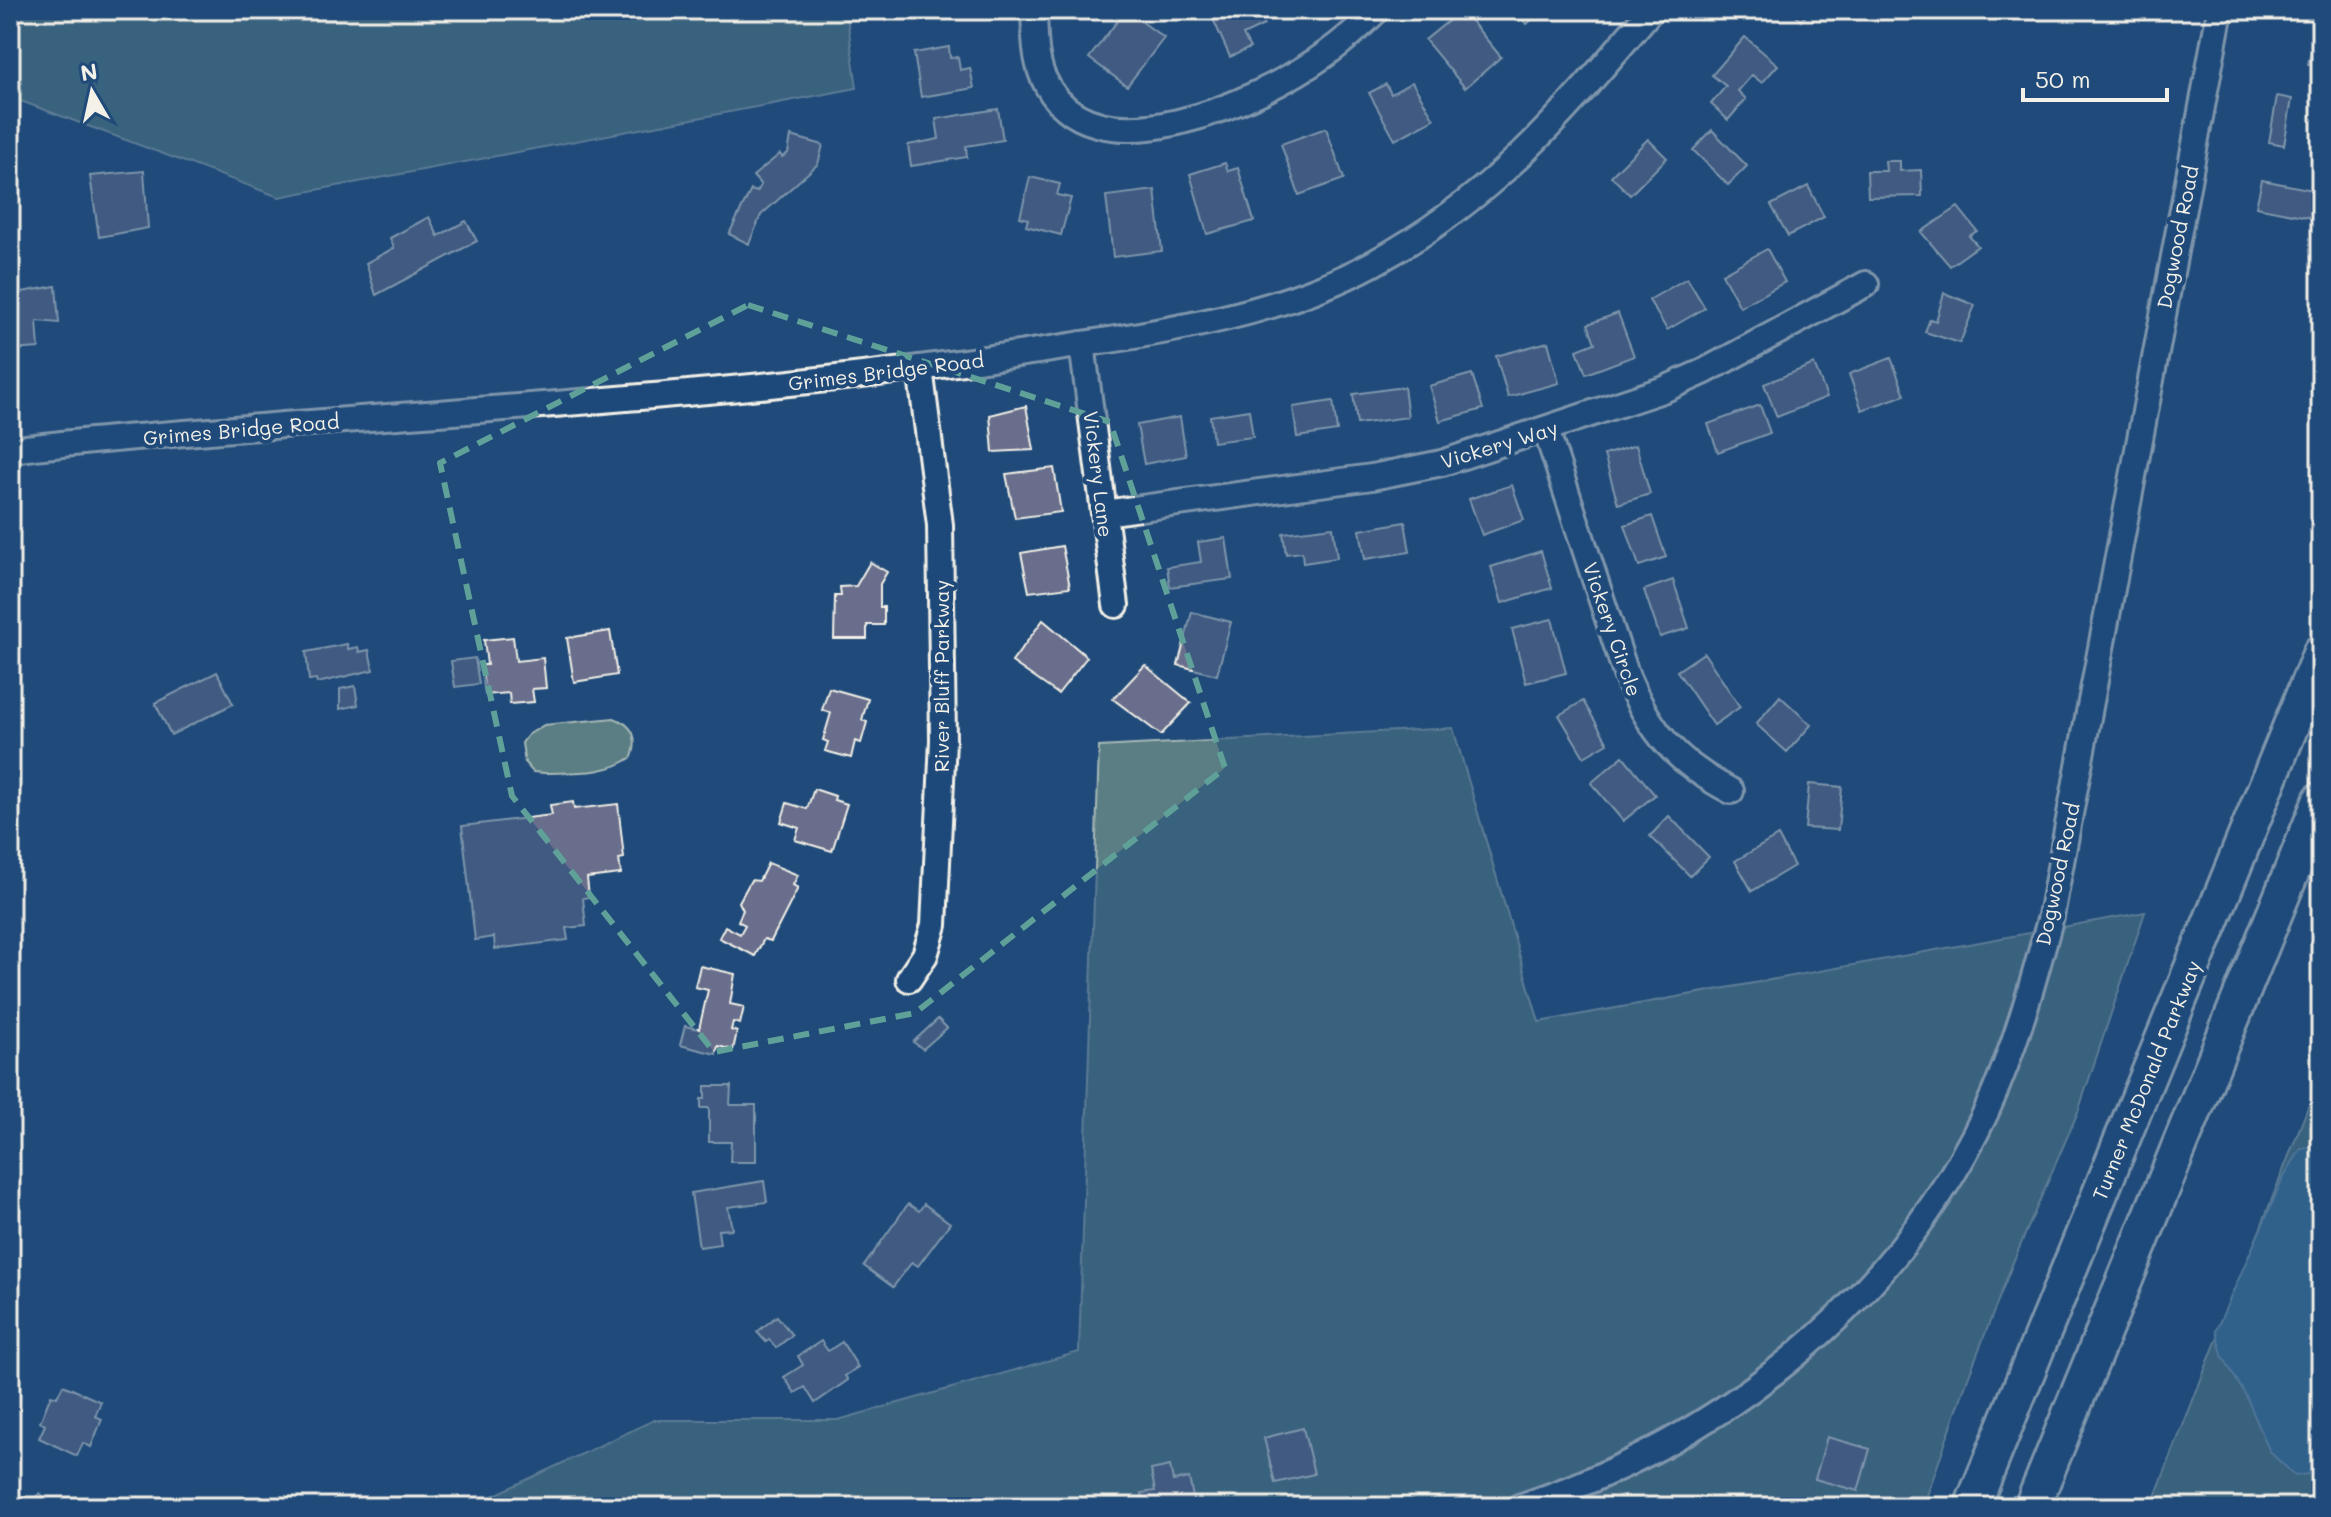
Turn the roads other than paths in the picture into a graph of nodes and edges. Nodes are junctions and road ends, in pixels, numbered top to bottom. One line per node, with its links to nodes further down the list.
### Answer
1 (1034, 10): 2 (street)
2 (1377, 10)
3 (1651, 10): 6 (street, Grimes Bridge Road)
4 (2220, 10): 16 (street, Dogwood Road)
5 (1866, 284): 8 (street, Vickery Way)
6 (1082, 344): 7 (street, Grimes Bridge Road); 10 (street, Vickery Lane)
7 (920, 368): 9 (street, Grimes Bridge Road); 15 (street, River Bluff Parkway)
8 (1546, 430): 10 (street, Vickery Way); 13 (street, Vickery Circle)
9 (10, 450)
10 (1104, 513): 11 (street, Vickery Lane)
11 (1116, 605)
12 (2321, 652): 17 (highway, Turner McDonald Parkway)
13 (1731, 791)
14 (2321, 800): 18 (highway)
15 (909, 979)
16 (1519, 1507)
17 (1972, 1507)
18 (2032, 1507)

